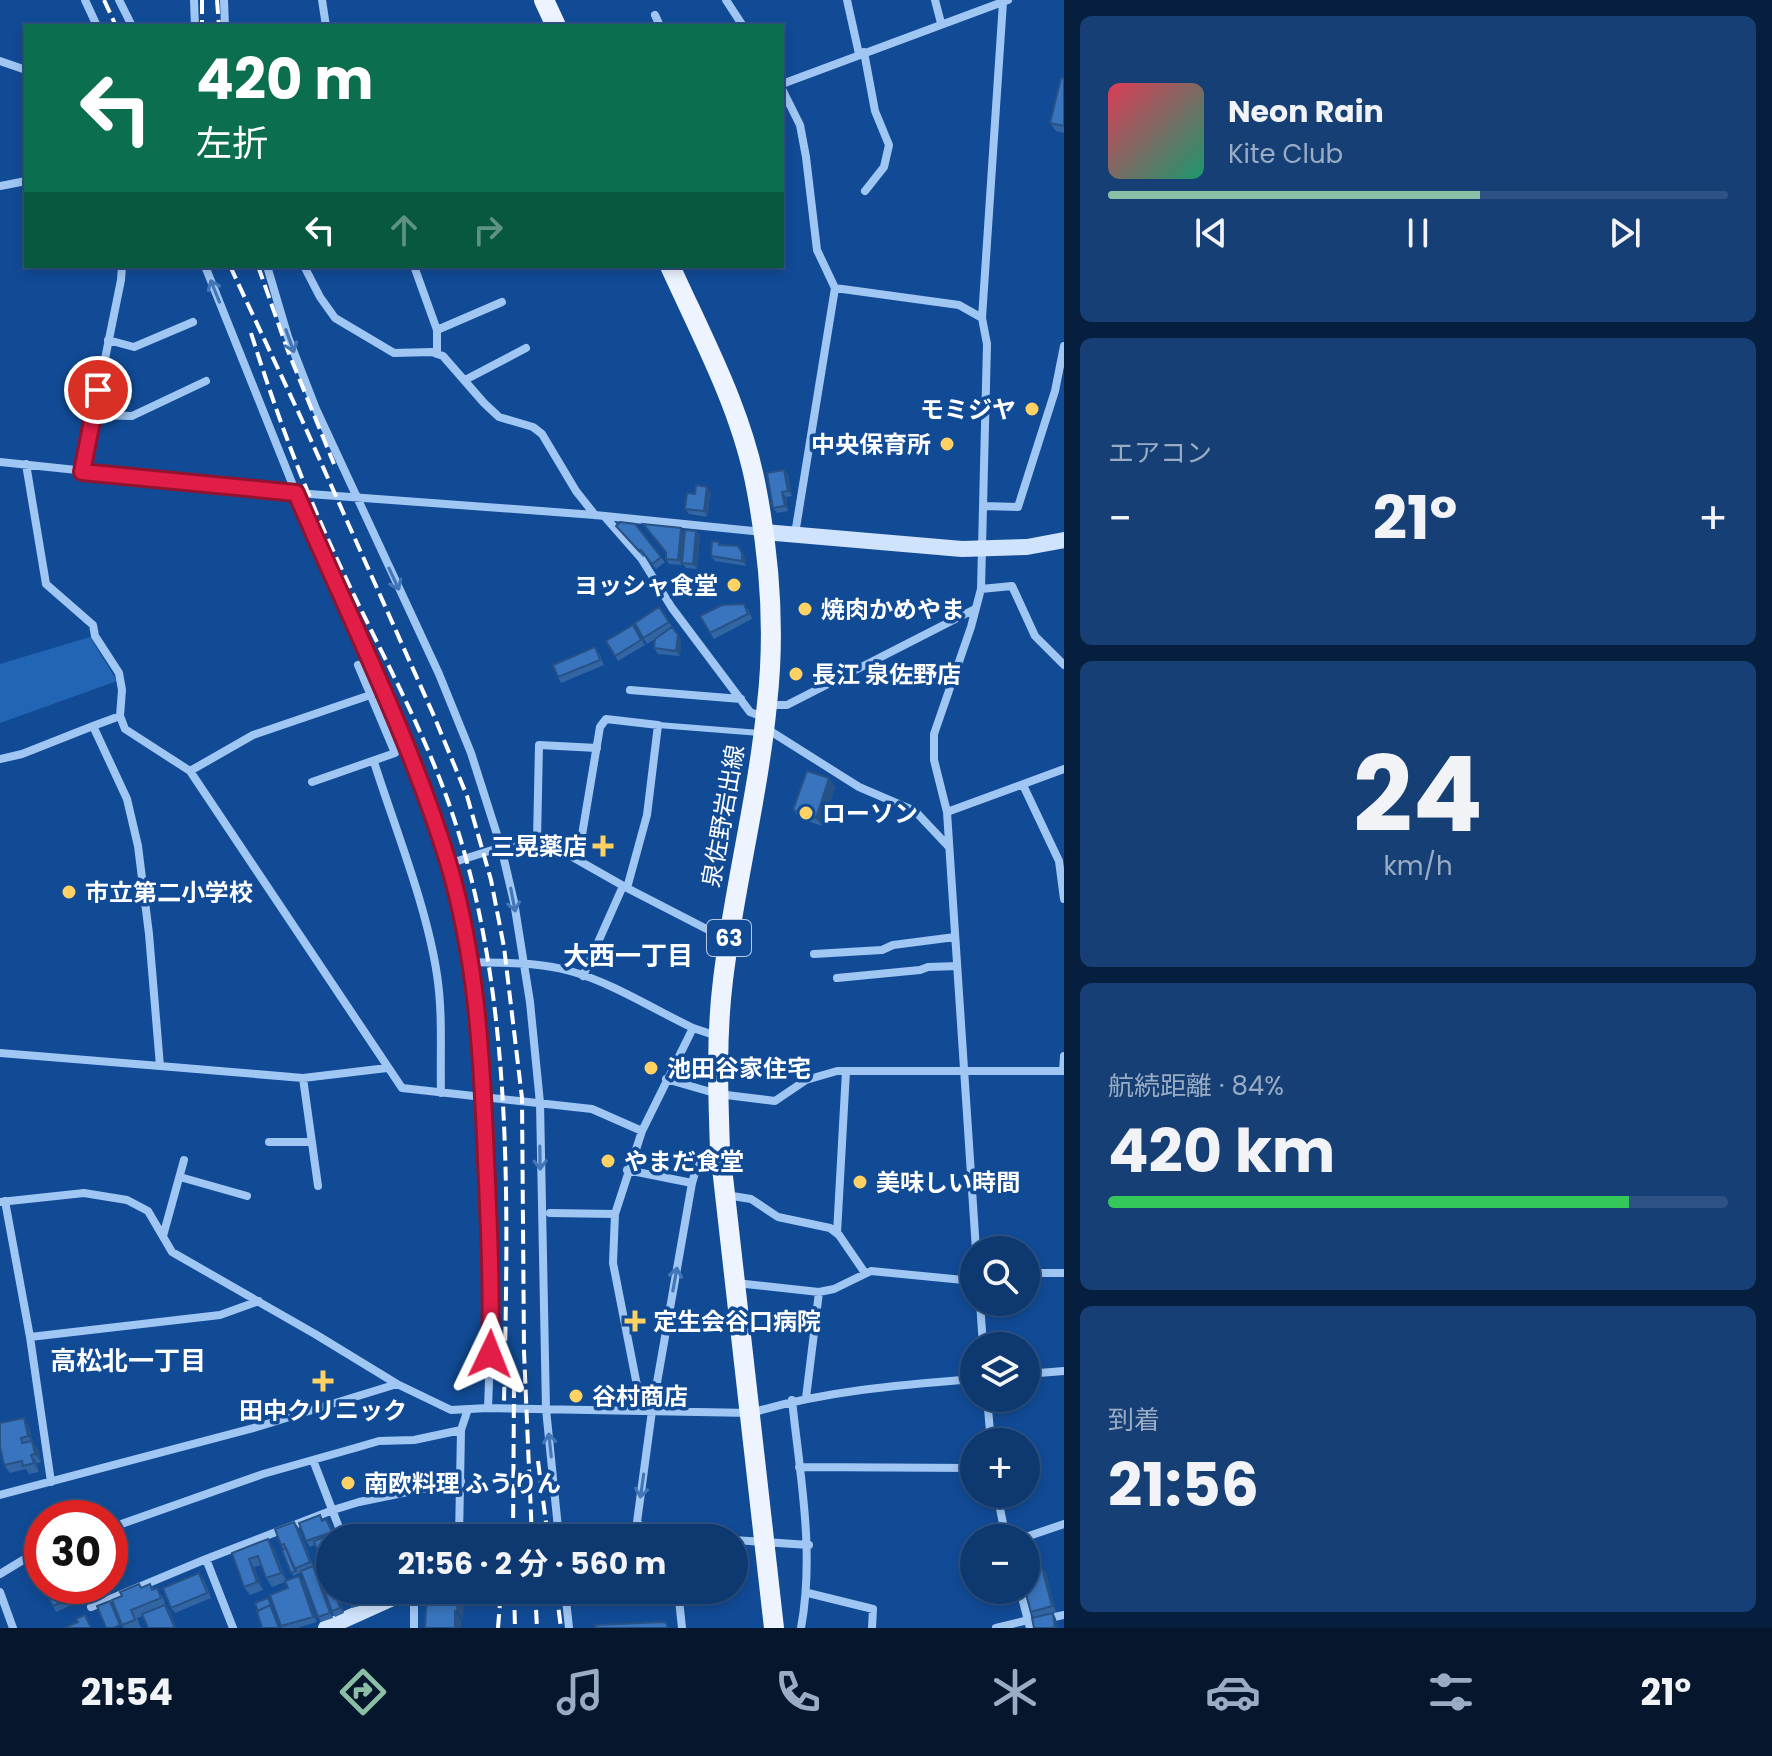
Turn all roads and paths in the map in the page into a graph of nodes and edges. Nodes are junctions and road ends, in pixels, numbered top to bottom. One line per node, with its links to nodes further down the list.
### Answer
1 (85, 0): 13 (street)
2 (119, 0): 14 (street)
3 (194, 0): 15 (street)
4 (224, 0): 16 (street)
5 (322, 0): 17 (street)
6 (544, 0): 18 (main road)
7 (726, 0): 20 (street)
8 (847, 0): 21 (street)
9 (935, 0): 12 (street)
10 (1005, 1): 12 (street); 37 (street)
11 (655, 15): 19 (street)
12 (941, 23): 21 (street)
13 (96, 24)
14 (131, 24)
15 (195, 24)
16 (225, 24)
17 (326, 24)
18 (555, 24)
19 (659, 24)
20 (742, 24)
21 (862, 53): 24 (street); 28 (street)
22 (0, 61): 23 (street)
23 (24, 69)
24 (784, 86)
25 (784, 91): 35 (street)
26 (24, 181): 27 (street)
27 (0, 186)
28 (865, 191)
29 (122, 268): 40 (street)
30 (206, 268): 50 (street, one-way to 30)
31 (268, 268): 51 (street, one-way to 51)
32 (305, 268): 43 (street)
33 (415, 268): 39 (street)
34 (671, 268): 54 (main road, 泉佐野岩出線 / 63)
35 (835, 288): 37 (street); 55 (street)
36 (502, 302): 39 (street)
37 (982, 318): 52 (street)
38 (193, 322): 40 (street)
39 (437, 330): 43 (street)
40 (108, 340): 46 (street)
41 (1064, 346): 52 (street)
42 (526, 348): 44 (street)
43 (437, 354): 44 (street)
44 (465, 380): 53 (street)
45 (206, 381): 46 (street)
46 (93, 415): 49 (street)
47 (0, 462): 48 (street)
48 (26, 464): 49 (street); 66 (street)
49 (82, 472): 50 (street)
50 (296, 493): 51 (street); 63 (street)
51 (355, 496): 53 (street); 79 (street, one-way to 79)
52 (984, 506): 57 (street)
53 (599, 516): 54 (street); 65 (street)
54 (764, 532): 55 (street); 67 (main road, 泉佐野岩出線 / 63)
55 (795, 535): 57 (street)
56 (1064, 540): 57 (street)
57 (982, 548): 58 (street)
58 (981, 589): 59 (street); 61 (street)
59 (975, 609): 67 (street); 77 (street)
60 (358, 665): 64 (street)
61 (1064, 665)
62 (630, 690): 65 (street)
63 (382, 691): 64 (street); 82 (street)
64 (371, 694): 72 (street); 74 (street)
65 (741, 699): 67 (street)
66 (120, 716): 69 (street); 74 (street)
67 (765, 721): 68 (lane); 80 (street); 86 (main road, 泉佐野岩出線 / 63)
68 (658, 725): 70 (street); 83 (street)
69 (93, 726): 71 (street); 97 (street)
70 (597, 748): 78 (street); 81 (street)
71 (0, 759)
72 (374, 762): 75 (street); 104 (street)
73 (1064, 769): 76 (street)
74 (190, 771): 98 (street)
75 (312, 782)
76 (1023, 785): 77 (street); 84 (street)
77 (947, 812): 80 (street)
78 (537, 840): 79 (street); 81 (street)
79 (501, 847): 82 (street); 89 (street, one-way to 89)
80 (949, 848): 85 (street)
81 (578, 859): 83 (street)
82 (448, 864): 88 (street)
83 (625, 887): 86 (street); 91 (street)
84 (1064, 899)
85 (955, 937): 87 (street); 90 (street)
86 (729, 941): 94 (main road, 泉佐野岩出線 / 63)
87 (814, 954)
88 (471, 962): 89 (street); 106 (street)
89 (523, 964): 91 (street); 107 (street)
90 (957, 966): 92 (street); 101 (street)
91 (583, 976): 93 (street)
92 (837, 978)
93 (693, 1028): 94 (street); 103 (street)
94 (718, 1037): 105 (main road, 泉佐野岩出線 / 63)
95 (0, 1053): 97 (street)
96 (1064, 1056): 100 (street)
97 (160, 1066): 102 (street)
98 (387, 1068): 102 (street); 104 (street)
99 (846, 1071): 101 (street); 105 (street); 122 (street)
100 (1063, 1071): 101 (street)
101 (966, 1073): 123 (street)
102 (303, 1078): 110 (street)
103 (666, 1079): 105 (street); 108 (street)
104 (441, 1093): 106 (street)
105 (718, 1094): 111 (main road, 泉佐野岩出線 / 63)
106 (484, 1097): 107 (street); 139 (street)
107 (540, 1103): 108 (street); 141 (street, one-way to 141)
108 (642, 1131): 113 (street)
109 (269, 1142): 110 (street)
110 (312, 1142): 116 (street)
111 (720, 1150): 115 (street); 117 (main road, 泉佐野岩出線 / 63)
112 (184, 1160): 114 (street)
113 (627, 1170): 115 (street); 121 (street)
114 (180, 1177): 118 (street); 124 (street)
115 (692, 1183): 142 (street, one-way to 115)
116 (318, 1186)
117 (725, 1194): 122 (street); 129 (main road, 泉佐野岩出線 / 63)
118 (247, 1196)
119 (3, 1202): 124 (street); 132 (street)
120 (550, 1213): 121 (street)
121 (615, 1214): 142 (street)
122 (837, 1233): 125 (street)
123 (975, 1236)
124 (163, 1237): 131 (street)
125 (865, 1273): 128 (street); 130 (street)
126 (1040, 1273): 127 (street)
127 (1064, 1273)
128 (960, 1280)
129 (735, 1283): 130 (street); 143 (main road, 泉佐野岩出線 / 63)
130 (819, 1292): 137 (street)
131 (259, 1301): 132 (street); 136 (street)
132 (30, 1337): 149 (street)
133 (1064, 1371): 134 (street)
134 (1040, 1373)
135 (960, 1380): 137 (street)
136 (397, 1384): 140 (street); 149 (street)
137 (806, 1398): 138 (street)
138 (792, 1400): 143 (street); 146 (street)
139 (488, 1408): 140 (street); 141 (street)
140 (468, 1409): 144 (street)
141 (546, 1409): 142 (street); 155 (street, one-way to 141)
142 (647, 1411): 143 (street); 156 (street, one-way to 156)
143 (751, 1413): 160 (main road, 泉佐野岩出線 / 63)
144 (461, 1430): 145 (street); 148 (street)
145 (313, 1460): 151 (street); 152 (street)
146 (799, 1467): 147 (street); 161 (street)
147 (960, 1468)
148 (461, 1481): 151 (street); 154 (street)
149 (51, 1482): 150 (street)
150 (0, 1495)
151 (333, 1510): 153 (street); 162 (street)
152 (128, 1522)
153 (338, 1524)
154 (459, 1524)
155 (559, 1524)
156 (638, 1524)
157 (1064, 1524): 158 (street)
158 (1040, 1532)
159 (748, 1542): 160 (street)
160 (765, 1544): 161 (street); 183 (main road, 泉佐野岩出線 / 63)
161 (809, 1545): 166 (street)
162 (206, 1559): 173 (street); 178 (street)
163 (24, 1560): 164 (street)
164 (0, 1574)
165 (0, 1592): 177 (street)
166 (808, 1593): 184 (street); 185 (street)
167 (367, 1604): 174 (street)
168 (380, 1604): 174 (street)
169 (417, 1604): 180 (street)
170 (566, 1604): 181 (street)
171 (679, 1604): 182 (street)
172 (1024, 1604): 176 (street)
173 (91, 1607)
174 (369, 1609): 179 (street)
175 (1064, 1615): 176 (street)
176 (1029, 1624): 186 (street)
177 (13, 1628)
178 (233, 1628)
179 (326, 1628)
180 (414, 1628)
181 (569, 1628)
182 (682, 1628)
183 (774, 1628)
184 (801, 1628)
185 (872, 1628)
186 (996, 1628)

